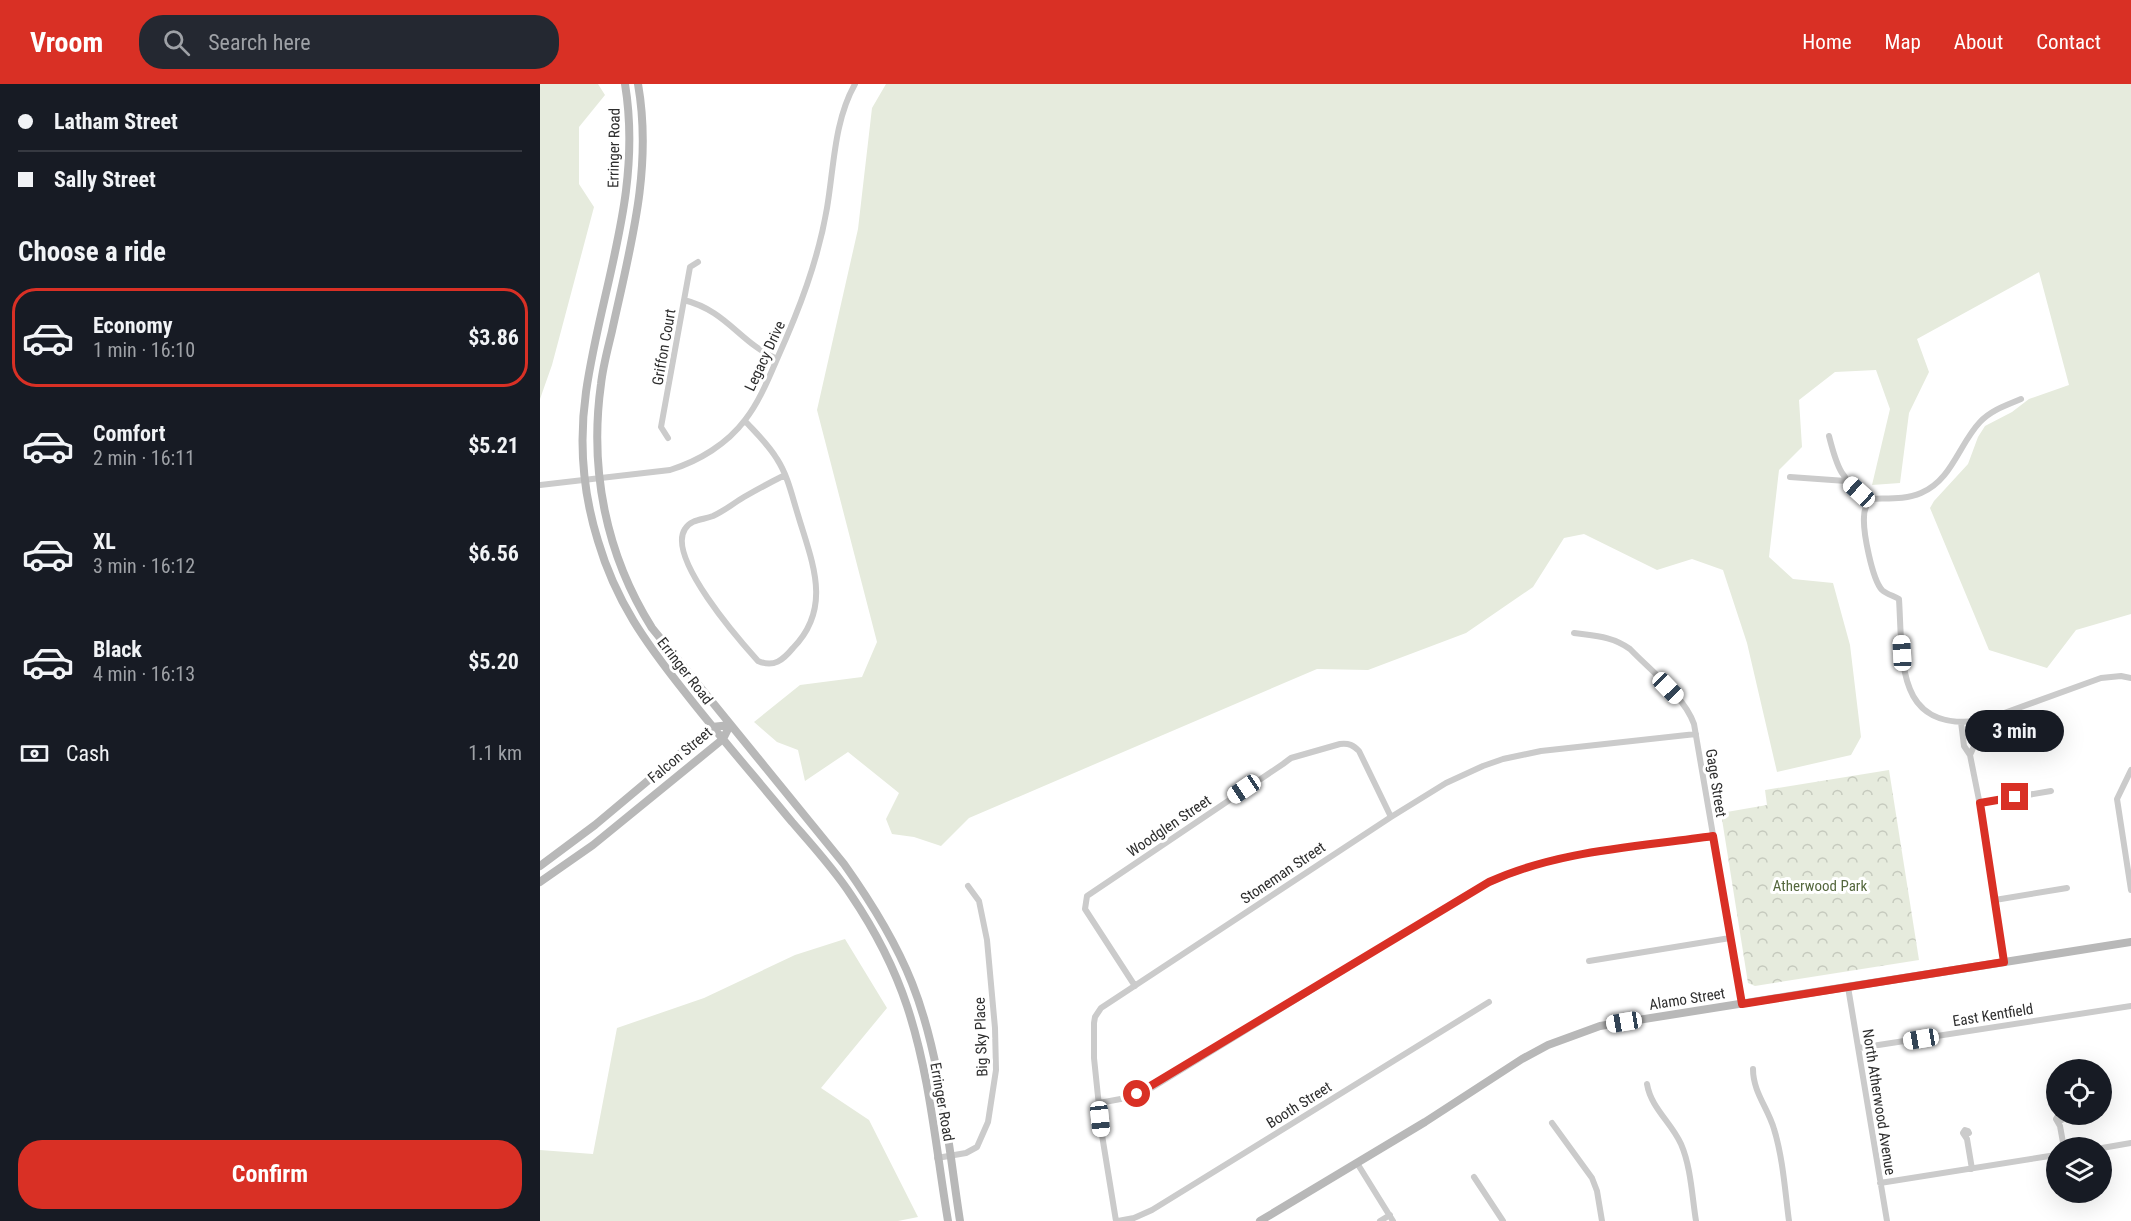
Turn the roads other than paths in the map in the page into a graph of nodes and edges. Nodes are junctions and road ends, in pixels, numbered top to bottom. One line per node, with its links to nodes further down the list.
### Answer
1 (625, 84): 14 (main road, Erringer Road)
2 (638, 84): 13 (main road, Erringer Road)
3 (855, 84): 6 (street, Legacy Drive)
4 (698, 262): 5 (street, Griffon Court)
5 (684, 300): 6 (street); 10 (street, Griffon Court)
6 (777, 359): 8 (street, Legacy Drive)
7 (2021, 399): 17 (street)
8 (745, 421): 11 (street); 13 (street, Legacy Drive)
9 (1829, 436): 15 (street)
10 (668, 438)
11 (785, 476): 11 (street)
12 (1790, 477): 15 (street)
13 (599, 479): 14 (street, Legacy Drive); 22 (main road, Erringer Road)
14 (586, 480): 16 (street, Legacy Drive); 23 (main road, Erringer Road)
15 (1847, 481): 17 (street)
16 (540, 485)
17 (1870, 499): 20 (street)
18 (1574, 633): 24 (street, Gage Street)
19 (2131, 678): 21 (street)
20 (1961, 722): 21 (street); 26 (street)
21 (1972, 722): 26 (street)
22 (730, 725): 23 (main road, Falcon Street); 25 (main road, Falcon Street); 55 (main road, Erringer Road)
23 (712, 727): 25 (main road, Erringer Road); 32 (main road, Falcon Street)
24 (1696, 734): 30 (street, Stoneman Street); 31 (street, Gage Street)
25 (723, 739): 33 (main road, Falcon Street); 57 (main road, Erringer Road)
26 (1970, 755): 29 (street)
27 (2131, 770): 36 (street)
28 (2051, 791): 29 (street)
29 (1980, 803): 37 (street)
30 (1390, 817): 42 (street, Stoneman Street); 42 (street, Woodglen Street)
31 (1713, 836): 38 (street, Gage Street); 50 (street)
32 (540, 866)
33 (540, 882)
34 (968, 886): 55 (street, Big Sky Place)
35 (2067, 888): 37 (street)
36 (2131, 890)
37 (1995, 900): 41 (street)
38 (1730, 938): 40 (street); 45 (street, Gage Street)
39 (2131, 942): 41 (main road, Alamo Street)
40 (1589, 960)
41 (2004, 962): 43 (main road, Alamo Street)
42 (1135, 986): 50 (street, Stoneman Street)
43 (1848, 987): 45 (main road, Alamo Street); 47 (street, North Atherwood Avenue)
44 (1489, 1002): 65 (street, Booth Street)
45 (1742, 1004): 58 (main road, Alamo Street)
46 (2131, 1006): 47 (street, East Kentfield)
47 (1859, 1048): 61 (street, North Atherwood Avenue)
48 (1753, 1069): 71 (street)
49 (1647, 1084): 70 (street)
50 (1099, 1103): 65 (street, Stoneman Street)
51 (1552, 1123): 69 (street)
52 (1969, 1133): 59 (street)
53 (2131, 1143): 54 (street)
54 (2112, 1146)
55 (950, 1155): 57 (street, Big Sky Place); 64 (main road, Erringer Road)
56 (2046, 1157): 59 (street)
57 (938, 1158): 63 (main road, Erringer Road)
58 (1356, 1162): 62 (street); 66 (main road, Alamo Street)
59 (1972, 1169): 61 (street)
60 (1474, 1177): 68 (street)
61 (1880, 1183): 72 (street, North Atherwood Avenue)
62 (1391, 1218): 67 (street)
63 (948, 1221)
64 (960, 1221)
65 (1117, 1221)
66 (1260, 1221)
67 (1380, 1221)
68 (1503, 1221)
69 (1602, 1221)
70 (1696, 1221)
71 (1789, 1221)
72 (1887, 1221)

